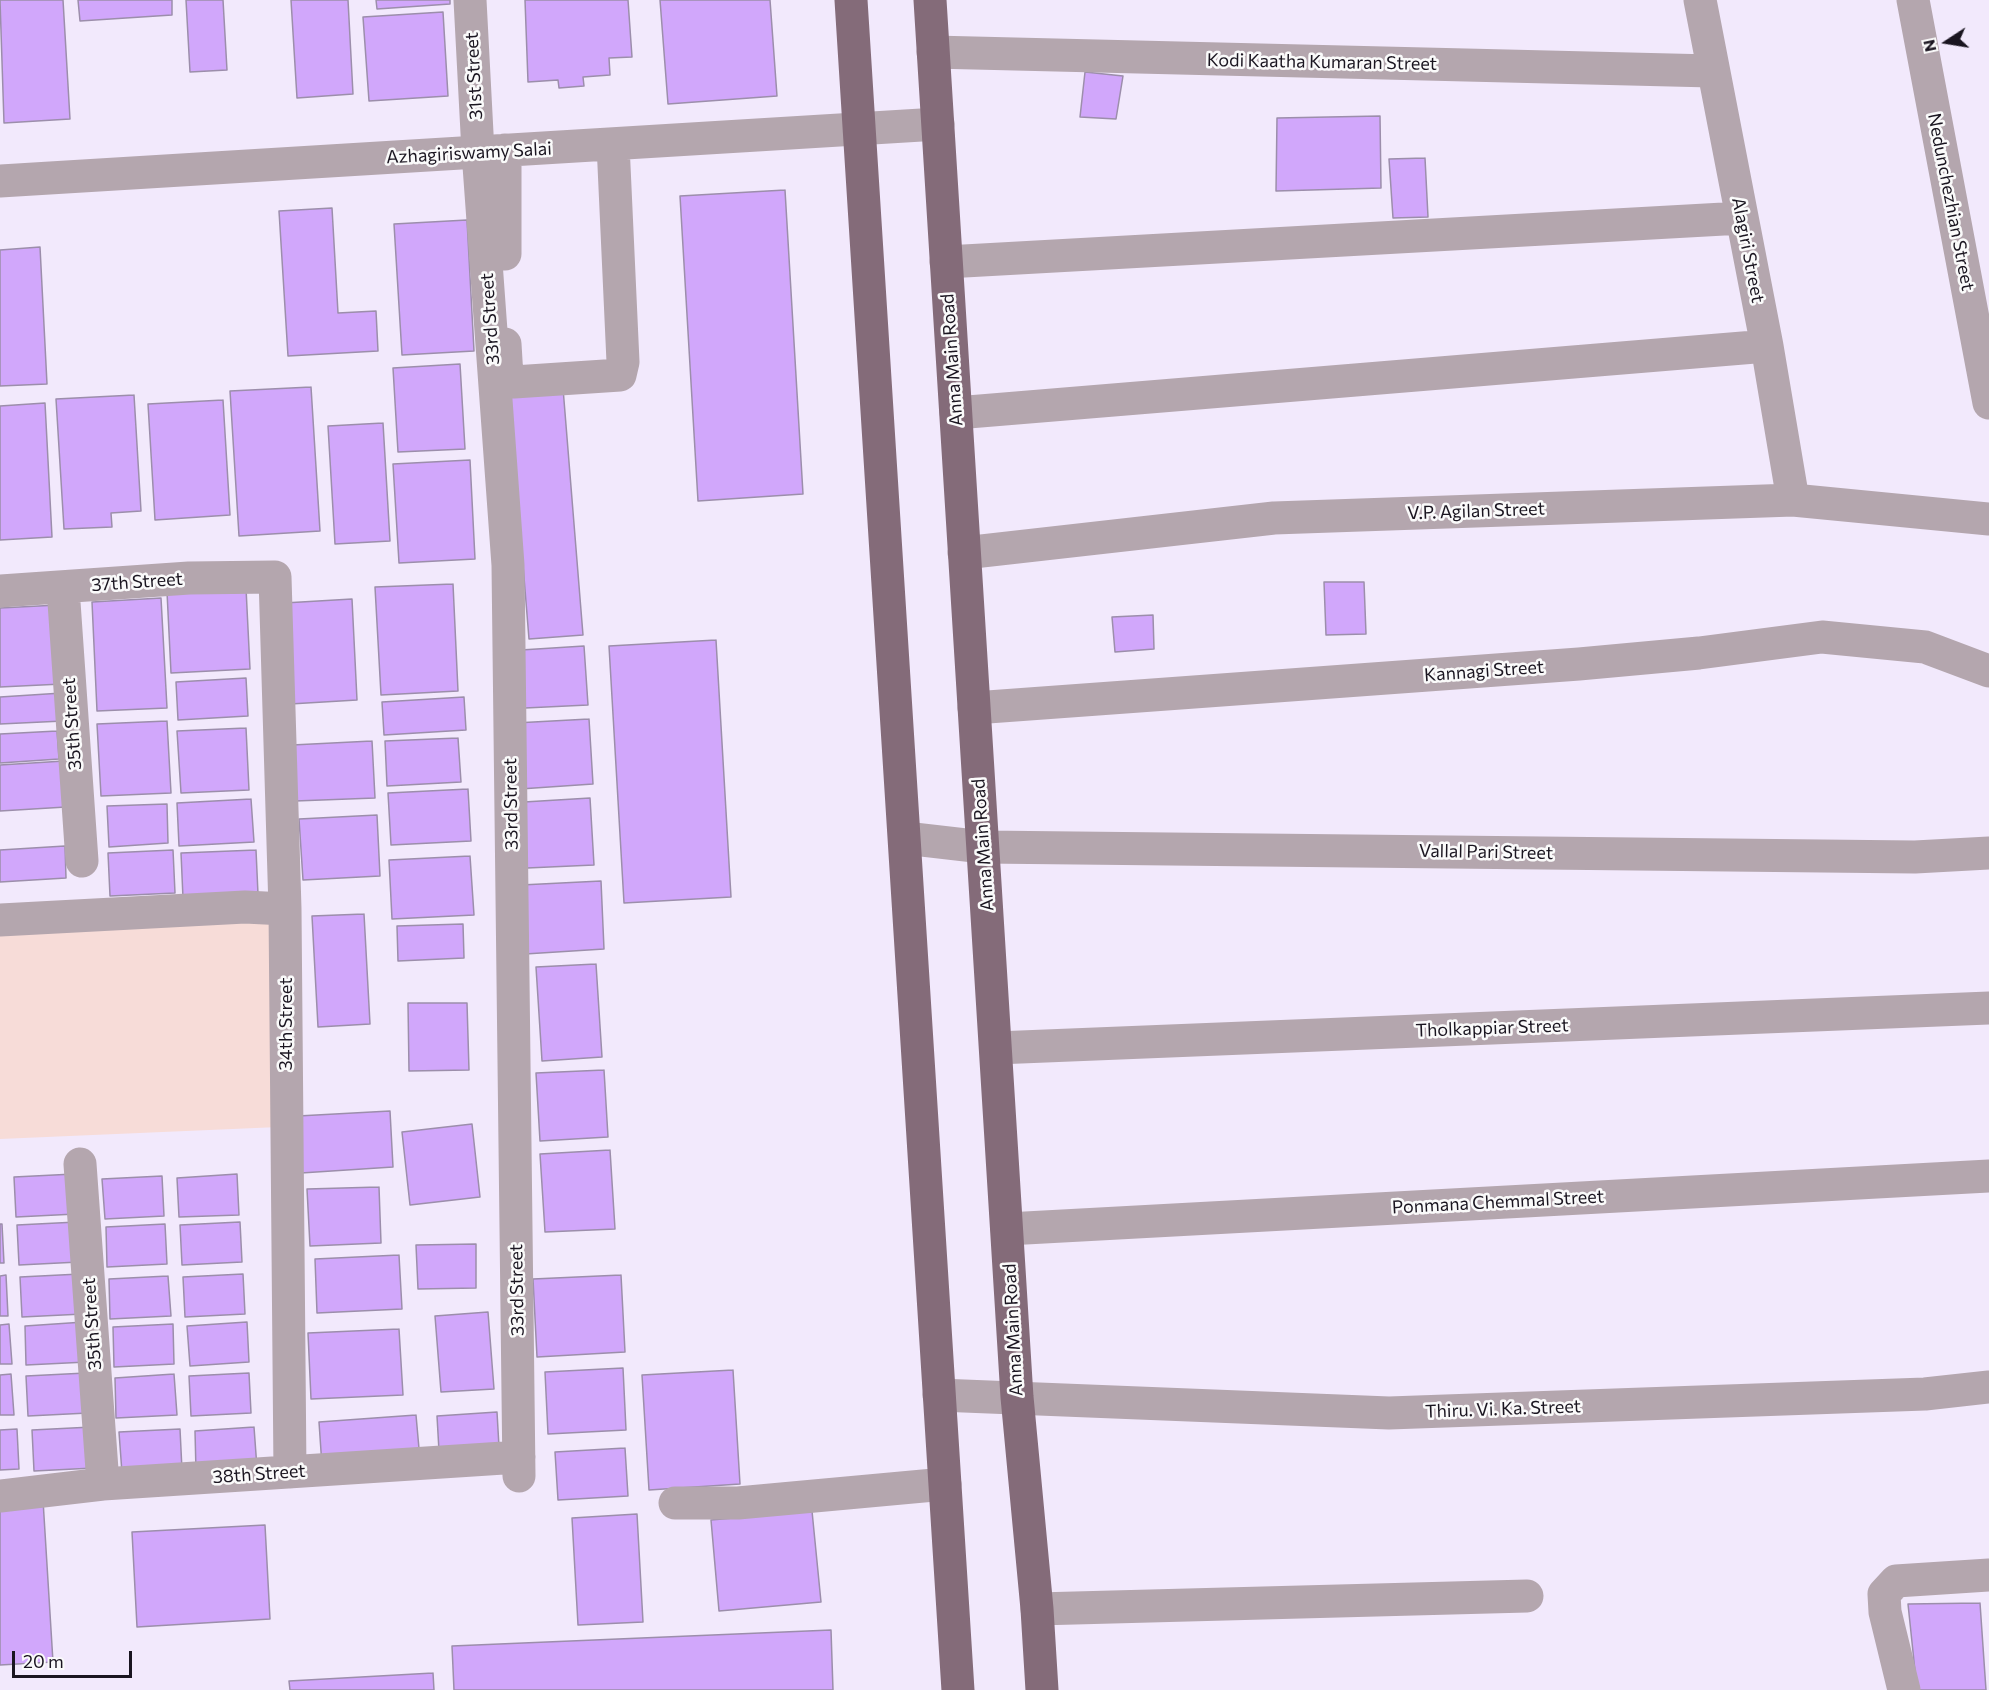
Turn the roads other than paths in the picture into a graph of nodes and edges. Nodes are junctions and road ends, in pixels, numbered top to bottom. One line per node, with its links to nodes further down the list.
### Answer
1 (470, 0): 11 (street, 31st Street)
2 (851, 0): 9 (main road)
3 (930, 0): 6 (main road, Anna Main Road)
4 (1700, 0): 7 (street, Alagiri Street)
5 (1912, 0): 16 (street, Nedunchezhian Street)
6 (933, 52): 7 (street, Kodi Kaatha Kumaran Street); 8 (main road, Anna Main Road)
7 (1712, 71): 13 (street, Alagiri Street)
8 (938, 124): 9 (street, Azhagiriswamy Salai); 14 (main road, Anna Main Road)
9 (860, 129): 10 (street, Azhagiriswamy Salai); 26 (main road)
10 (613, 144): 11 (street, Azhagiriswamy Salai); 11 (street)
11 (491, 151): 12 (street, Azhagiriswamy Salai); 40 (street, 33rd Street)
12 (0, 181)
13 (1742, 218): 14 (street); 15 (street, Alagiri Street)
14 (946, 262): 17 (main road, Anna Main Road)
15 (1767, 346): 17 (street); 18 (street, Alagiri Street)
16 (1989, 403)
17 (956, 413): 20 (main road, Anna Main Road)
18 (1793, 500): 19 (street, V.P. Agilan Street); 20 (street, V.P. Agilan Street)
19 (1989, 519)
20 (964, 554): 25 (main road, Anna Main Road)
21 (275, 577): 22 (street, 37th Street); 30 (street, 34th Street)
22 (63, 588): 23 (street, 37th Street); 29 (street, 35th Street)
23 (0, 591)
24 (1989, 671): 25 (street, Kannagi Street)
25 (974, 708): 27 (main road, Anna Main Road)
26 (905, 838): 27 (street, Vallal Pari Street); 38 (main road)
27 (983, 847): 28 (street, Vallal Pari Street); 33 (main road, Anna Main Road)
28 (1989, 853)
29 (82, 861)
30 (285, 909): 31 (street); 41 (street, 34th Street)
31 (0, 920)
32 (1989, 1008): 33 (street, Tholkappiar Street)
33 (996, 1048): 36 (main road, Anna Main Road)
34 (80, 1164): 42 (street, 35th Street)
35 (1989, 1176): 36 (street, Ponmana Chemmal Street)
36 (1007, 1229): 39 (main road, Anna Main Road)
37 (1989, 1387): 39 (street, Thiru. Vi. Ka. Street)
38 (939, 1395): 39 (street, Thiru. Vi. Ka. Street); 43 (main road)
39 (1017, 1397): 48 (main road, Anna Main Road)
40 (519, 1466): 41 (street, 38th Street)
41 (290, 1472): 42 (street, 38th Street)
42 (103, 1484): 44 (street, 38th Street)
43 (945, 1484): 45 (street); 49 (main road)
44 (0, 1496)
45 (675, 1503)
46 (1989, 1575): 51 (street)
47 (1527, 1596): 48 (street)
48 (1037, 1609): 50 (main road, Anna Main Road)
49 (958, 1690)
50 (1042, 1690)
51 (1904, 1690)

